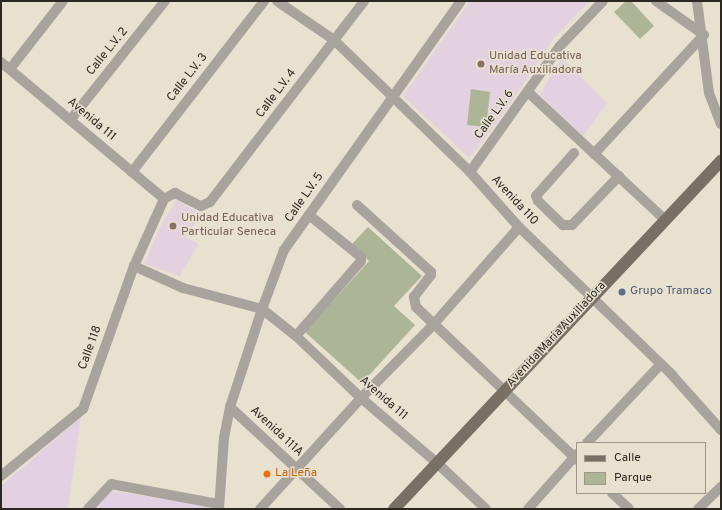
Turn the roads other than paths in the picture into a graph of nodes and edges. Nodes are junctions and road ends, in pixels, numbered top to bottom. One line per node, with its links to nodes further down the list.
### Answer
1 (63, 1): 13 (street)
2 (165, 1): 16 (street, Calle L.V. 2)
3 (264, 1): 21 (street, Calle L.V. 3)
4 (277, 1): 11 (street, Avenida 110)
5 (364, 1): 11 (street, Calle L.V. 4)
6 (461, 1): 15 (street, Calle L.V. 5)
7 (603, 1): 14 (street, Calle L.V. 6)
8 (656, 1): 10 (street)
9 (697, 1): 10 (street)
10 (704, 35): 17 (street); 19 (street)
11 (334, 40): 15 (street, Avenida 110); 24 (street, Calle L.V. 4)
12 (1, 62): 13 (street, Avenida 111)
13 (10, 69): 16 (street, Avenida 111)
14 (528, 92): 19 (street); 22 (street, Calle L.V. 6)
15 (392, 97): 22 (street, Avenida 110); 26 (street, Calle L.V. 5)
16 (71, 119): 21 (street, Avenida 111)
17 (721, 124)
18 (574, 153): 23 (street)
19 (594, 154): 23 (street)
20 (721, 161): 27 (main road, Avenida Maria Auxiliadora)
21 (132, 172): 24 (street, Avenida 111)
22 (470, 172): 28 (street, Avenida 110)
23 (620, 176): 27 (street)
24 (164, 199): 29 (street, Calle 118)
25 (357, 205): 32 (street)
26 (309, 215): 31 (street, Calle L.V. 5); 33 (street)
27 (664, 219): 30 (main road, Avenida Maria Auxiliadora)
28 (519, 227): 30 (street, Avenida 110); 32 (street)
29 (134, 266): 31 (street); 43 (street, Calle 118)
30 (593, 297): 34 (street, Avenida 110); 35 (main road, Avenida Maria Auxiliadora)
31 (262, 309): 33 (street, Avenida 111); 37 (street, Calle L.V. 5)
32 (433, 325): 35 (street); 36 (street)
33 (296, 336): 36 (street, Avenida 111)
34 (660, 364): 38 (street, Avenida 110); 39 (street)
35 (504, 392): 40 (street); 41 (main road, Avenida Maria Auxiliadora)
36 (361, 398): 41 (street, Avenida 111); 42 (street)
37 (230, 406): 42 (street, Avenida 111A); 46 (street, Calle L.V. 5)
38 (721, 430)
39 (588, 442)
40 (576, 457): 52 (street)
41 (437, 462): 50 (main road, Avenida Maria Auxiliadora); 51 (street, Avenida 111)
42 (296, 469): 48 (street); 49 (street, Avenida 111A)
43 (1, 476)
44 (721, 488): 54 (street)
45 (613, 494): 53 (street)
46 (219, 506): 47 (street)
47 (88, 509)
48 (260, 509)
49 (340, 509)
50 (394, 509)
51 (486, 509)
52 (528, 509)
53 (629, 509)
54 (698, 509)

